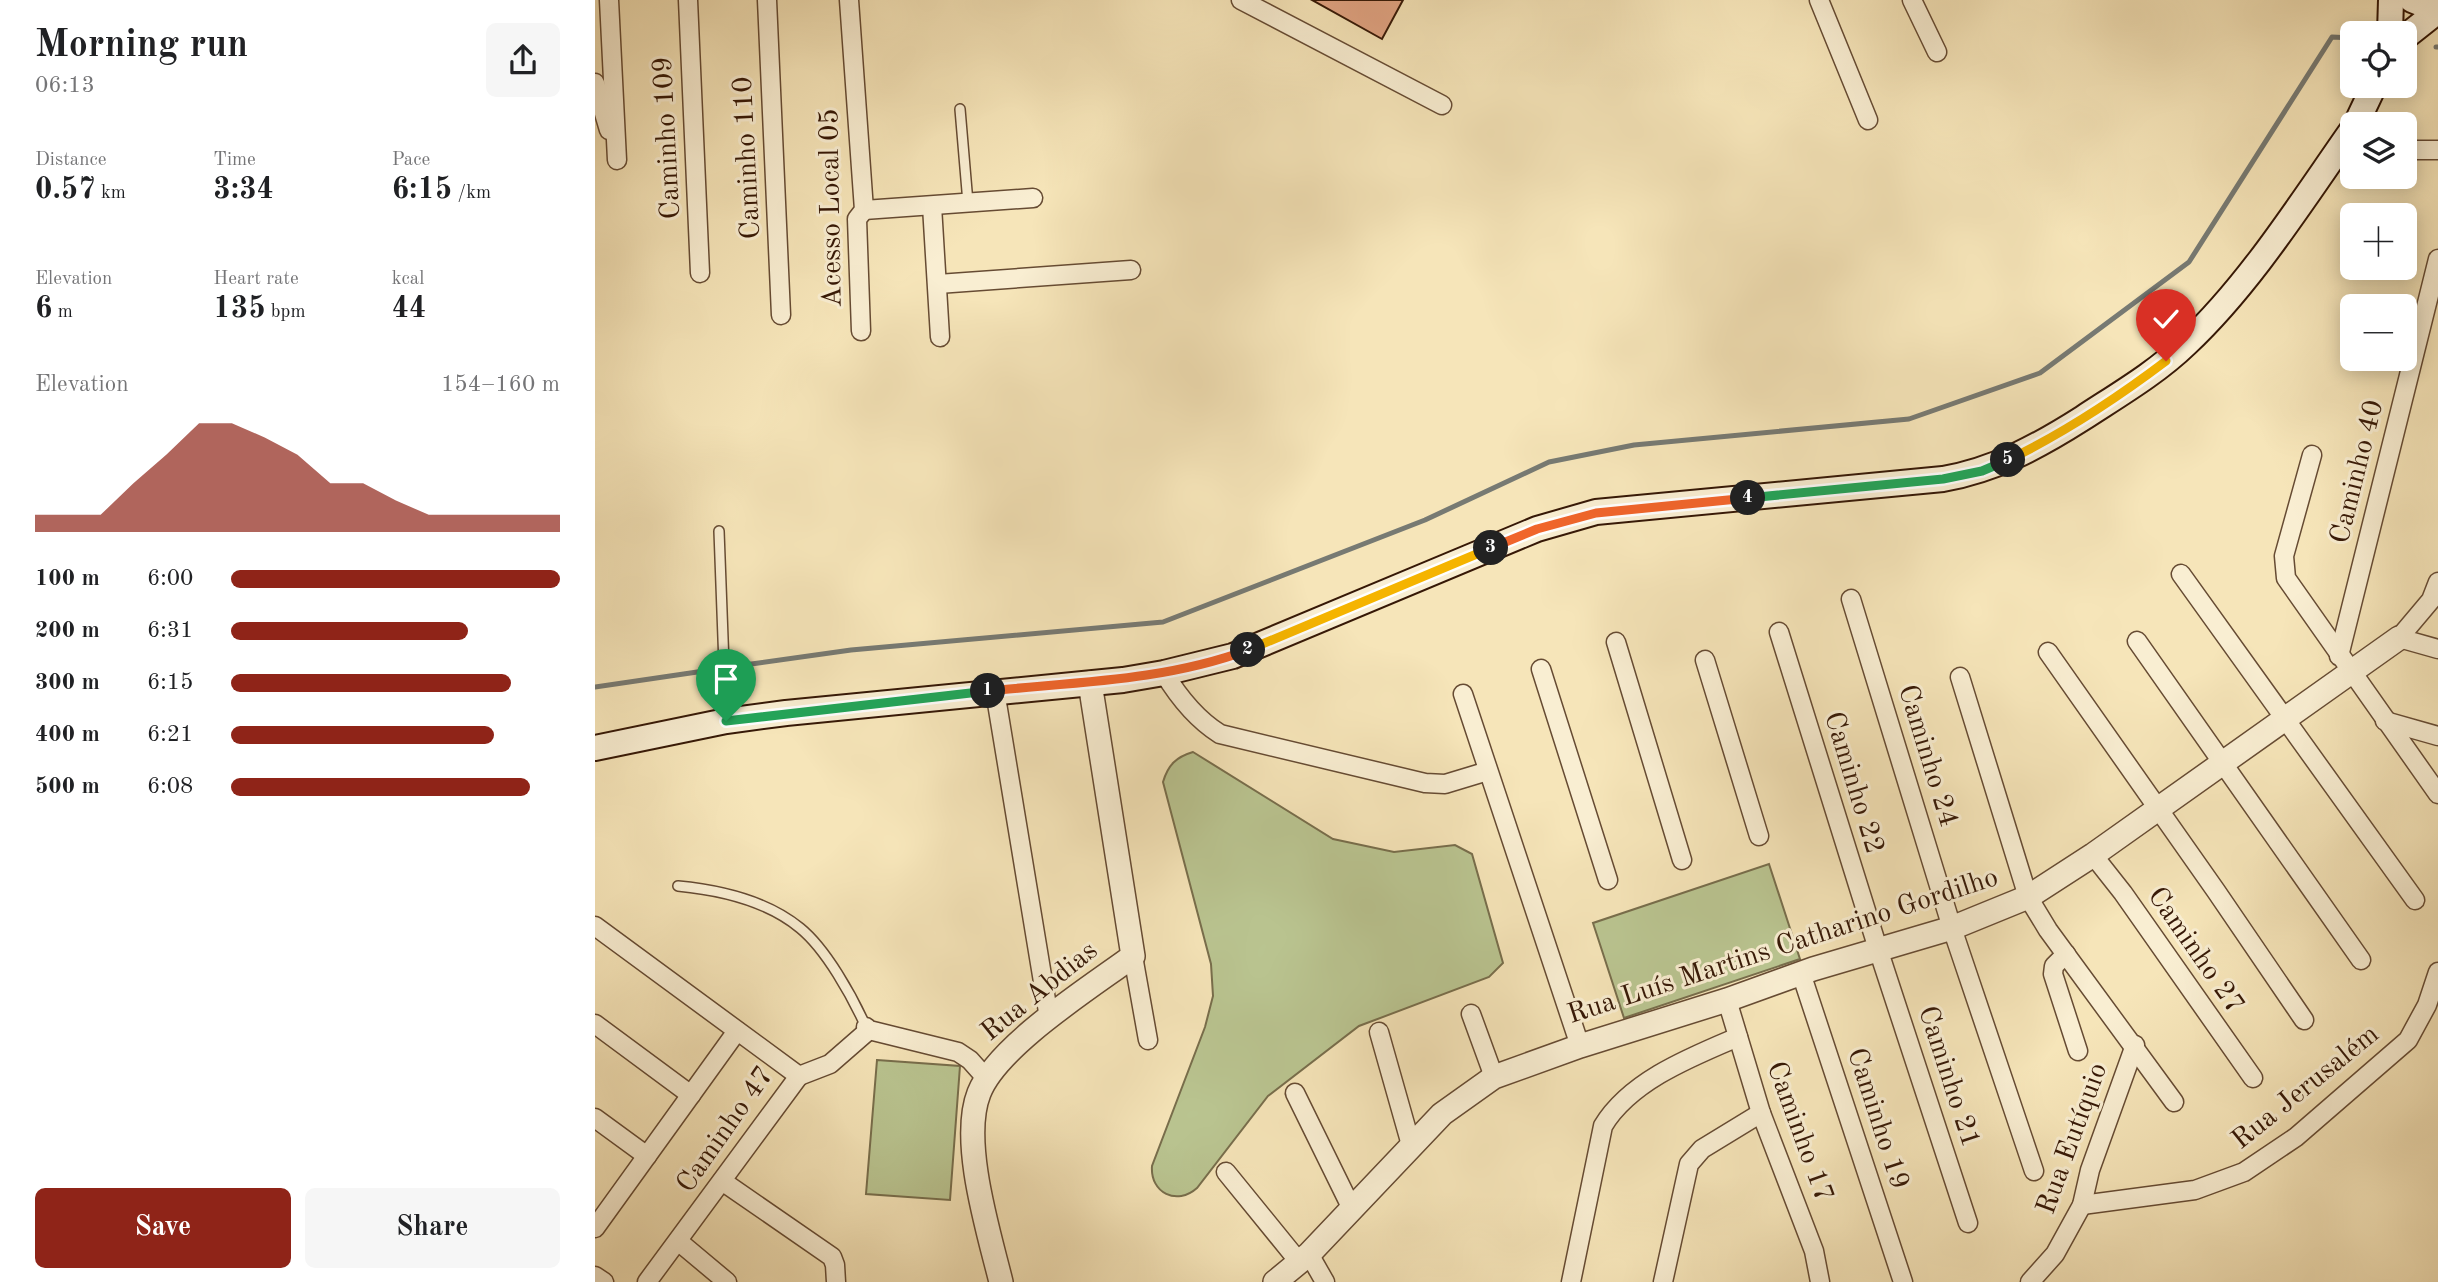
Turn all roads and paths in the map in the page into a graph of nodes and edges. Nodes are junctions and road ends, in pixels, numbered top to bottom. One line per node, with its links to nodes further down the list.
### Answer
1 (609, 0): 14 (street)
2 (688, 0): 27 (street, Caminho 109)
3 (767, 0): 29 (street, Caminho 110)
4 (849, 0): 24 (street, Acesso Local 05)
5 (1241, 0): 15 (street)
6 (1819, 0): 17 (street)
7 (1912, 0): 13 (street)
8 (2391, 0): 11 (main road)
9 (2412, 0): 10 (main road)
10 (2438, 8): 12 (main road)
11 (2390, 21)
12 (2417, 26)
13 (1937, 52)
14 (595, 83)
15 (1442, 105)
16 (960, 109): 22 (lane)
17 (1868, 120)
18 (2340, 147): 46 (main road)
19 (2417, 150): 20 (street)
20 (2438, 150)
21 (1033, 198): 22 (street)
22 (968, 203): 23 (street)
23 (932, 206): 24 (street); 28 (street)
24 (864, 210): 30 (street, Acesso Local 05)
25 (2438, 259): 44 (street, Caminho 40)
26 (1131, 270): 28 (street)
27 (700, 273)
28 (938, 284): 31 (street)
29 (781, 314)
30 (861, 331)
31 (940, 337)
32 (2312, 455): 44 (street)
33 (719, 531): 52 (lane)
34 (2181, 574): 51 (street)
35 (2438, 582): 38 (street)
36 (1851, 599): 68 (street, Caminho 24)
37 (1779, 632): 69 (street, Caminho 22)
38 (2399, 638): 41 (street); 44 (street, Rua Luís Martins Catharino Gordilho)
39 (2137, 640): 56 (street)
40 (1616, 642): 62 (street)
41 (2438, 649)
42 (2048, 652): 59 (street)
43 (1705, 660): 60 (street)
44 (2344, 664): 51 (street, Rua Luís Martins Catharino Gordilho); 53 (street)
45 (1541, 669): 63 (street)
46 (1164, 673): 48 (main road); 57 (street)
47 (1959, 677): 65 (street)
48 (1090, 683): 49 (main road); 71 (street)
49 (995, 691): 52 (main road); 77 (street)
50 (1463, 694): 57 (street)
51 (2283, 718): 56 (street, Rua Luís Martins Catharino Gordilho); 66 (street)
52 (726, 721): 55 (main road)
53 (2385, 721): 54 (street); 58 (street)
54 (2438, 736)
55 (595, 748)
56 (2222, 761): 59 (street, Rua Luís Martins Catharino Gordilho); 72 (street)
57 (1488, 771): 86 (street)
58 (2438, 794)
59 (2158, 808): 61 (street, Rua Luís Martins Catharino Gordilho); 78 (street)
60 (1759, 836)
61 (2093, 855): 65 (street, Rua Luís Martins Catharino Gordilho); 91 (street, Caminho 27)
62 (1682, 860)
63 (1608, 880)
64 (678, 886): 80 (lane)
65 (2028, 897): 68 (street, Rua Luís Martins Catharino Gordilho); 70 (street)
66 (2415, 900)
67 (595, 926): 81 (street, Caminho 47)
68 (1952, 928): 69 (street, Rua Luís Martins Catharino Gordilho); 99 (street, Caminho 24)
69 (1878, 949): 74 (street, Rua Luís Martins Catharino Gordilho); 104 (street, Caminho 21)
70 (2066, 954): 85 (street); 87 (street)
71 (1133, 956): 77 (street, Rua Abdias); 84 (street)
72 (2361, 960)
73 (2438, 972): 102 (street, Rua Jerusalém)
74 (1801, 973): 75 (street, Rua Luís Martins Catharino Gordilho); 119 (street, Caminho 19)
75 (1727, 1000): 83 (street, Caminho 17); 86 (street, Rua Luís Martins Catharino Gordilho)
76 (1471, 1014): 89 (street)
77 (1049, 1018): 90 (street, Rua Abdias)
78 (2304, 1020)
79 (595, 1024): 93 (street)
80 (868, 1028): 88 (street); 90 (street)
81 (737, 1031): 88 (street, Caminho 47); 93 (street)
82 (1379, 1032): 97 (street)
83 (1738, 1037): 95 (street, Caminho 17); 116 (street)
84 (1148, 1040)
85 (2134, 1045): 94 (street); 102 (street, Rua Eutíquio)
86 (1580, 1046): 89 (street, Rua Luís Martins Catharino Gordilho)
87 (2078, 1051)
88 (799, 1076): 101 (street, Caminho 47)
89 (1494, 1077): 97 (street, Rua Luís Martins Catharino Gordilho)
90 (986, 1078): 113 (street, Rua Abdias)
91 (2253, 1078)
92 (1295, 1093): 103 (street)
93 (691, 1094): 98 (street)
94 (2174, 1102)
95 (1761, 1113): 117 (street); 118 (street, Caminho 17)
96 (595, 1118): 98 (street)
97 (1411, 1144): 103 (street, Rua Luís Martins Catharino Gordilho)
98 (647, 1156): 105 (street)
99 (2034, 1171)
100 (1226, 1172): 107 (street)
101 (722, 1181): 106 (street, Caminho 47); 112 (street)
102 (2082, 1205): 120 (street, Rua Eutíquio)
103 (1352, 1209): 107 (street, Rua Luís Martins Catharino Gordilho)
104 (1968, 1223)
105 (595, 1228)
106 (678, 1241): 110 (street, Caminho 47); 111 (street)
107 (1304, 1258): 114 (street, Rua Luís Martins Catharino Gordilho); 115 (street)
108 (595, 1276): 109 (street)
109 (604, 1282)
110 (647, 1282)
111 (726, 1282)
112 (836, 1282)
113 (1001, 1282)
114 (1275, 1282)
115 (1325, 1282)
116 (1571, 1282)
117 (1663, 1282)
118 (1819, 1282)
119 (1903, 1282)
120 (2030, 1282)

